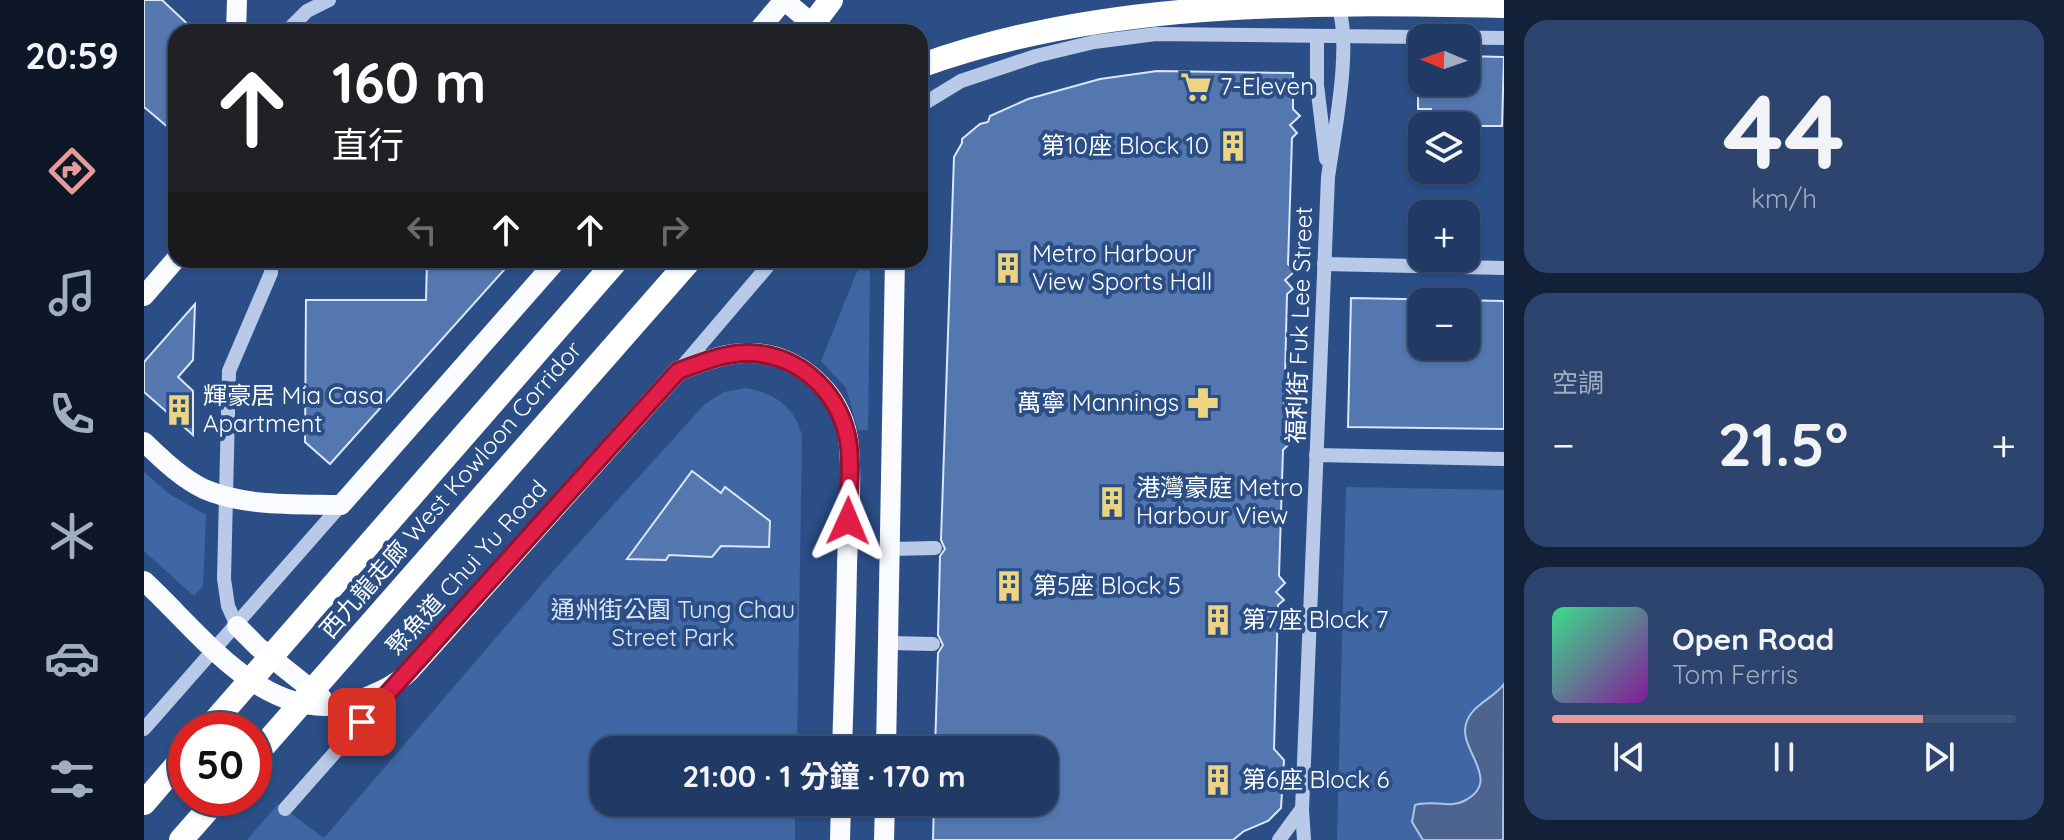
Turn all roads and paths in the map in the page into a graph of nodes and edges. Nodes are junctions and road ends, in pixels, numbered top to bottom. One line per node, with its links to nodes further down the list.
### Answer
1 (237, 0): 7 (main road)
2 (329, 0): 8 (street)
3 (783, 0): 9 (main road); 10 (main road)
4 (831, 0): 11 (highway, bridge)
5 (1336, 0): 13 (street, 福利街 Fuk Lee Street)
6 (1504, 6): 15 (highway, bridge)
7 (236, 24)
8 (294, 24)
9 (764, 24)
10 (812, 24)
11 (813, 24)
12 (1317, 36): 13 (street); 16 (street); 17 (street, 福利街 Fuk Lee Street)
13 (1342, 36): 14 (street); 17 (street, 福利街 Fuk Lee Street)
14 (1504, 38)
15 (928, 63)
16 (928, 101)
17 (1328, 177): 18 (street, 福利街 Fuk Lee Street)
18 (1324, 264): 26 (street); 30 (street, 福利街 Fuk Lee Street)
19 (168, 268): 27 (main road)
20 (271, 268): 32 (street)
21 (550, 268): 33 (main road)
22 (610, 268): 43 (highway, 西九龍走廊 West Kowloon Corridor, bridge)
23 (683, 268): 45 (highway, 西九龍走廊 West Kowloon Corridor, bridge)
24 (766, 268): 28 (street, 聚魚道 Chui Yu Road)
25 (895, 268): 35 (main road)
26 (1504, 268)
27 (144, 296)
28 (678, 371): 41 (main road, 聚魚道 Chui Yu Road); 46 (main road, 聚魚道 Chui Yu Road)
29 (144, 442): 32 (main road)
30 (1316, 455): 31 (street); 51 (street, 福利街 Fuk Lee Street)
31 (1504, 459)
32 (227, 497): 33 (main road); 37 (street)
33 (341, 505): 37 (street)
34 (935, 548): 35 (street)
35 (891, 549): 38 (main road)
36 (144, 581): 40 (main road, 聚魚道 Chui Yu Road)
37 (237, 626): 40 (street); 42 (main road)
38 (889, 643): 39 (street); 47 (main road)
39 (933, 644)
40 (215, 650): 42 (main road, 聚魚道 Chui Yu Road); 44 (street)
41 (394, 686): 42 (main road, 聚魚道 Chui Yu Road); 50 (street)
42 (331, 704)
43 (223, 712)
44 (144, 729)
45 (272, 736)
46 (842, 736)
47 (886, 736)
48 (168, 775): 49 (highway)
49 (144, 803)
50 (285, 809)
51 (1302, 810): 58 (street); 59 (street, 福利街 Fuk Lee Street)
52 (202, 816): 55 (highway)
53 (841, 816): 56 (main road)
54 (885, 816): 57 (main road)
55 (181, 840)
56 (840, 840)
57 (884, 840)
58 (1279, 840)
59 (1304, 840)

